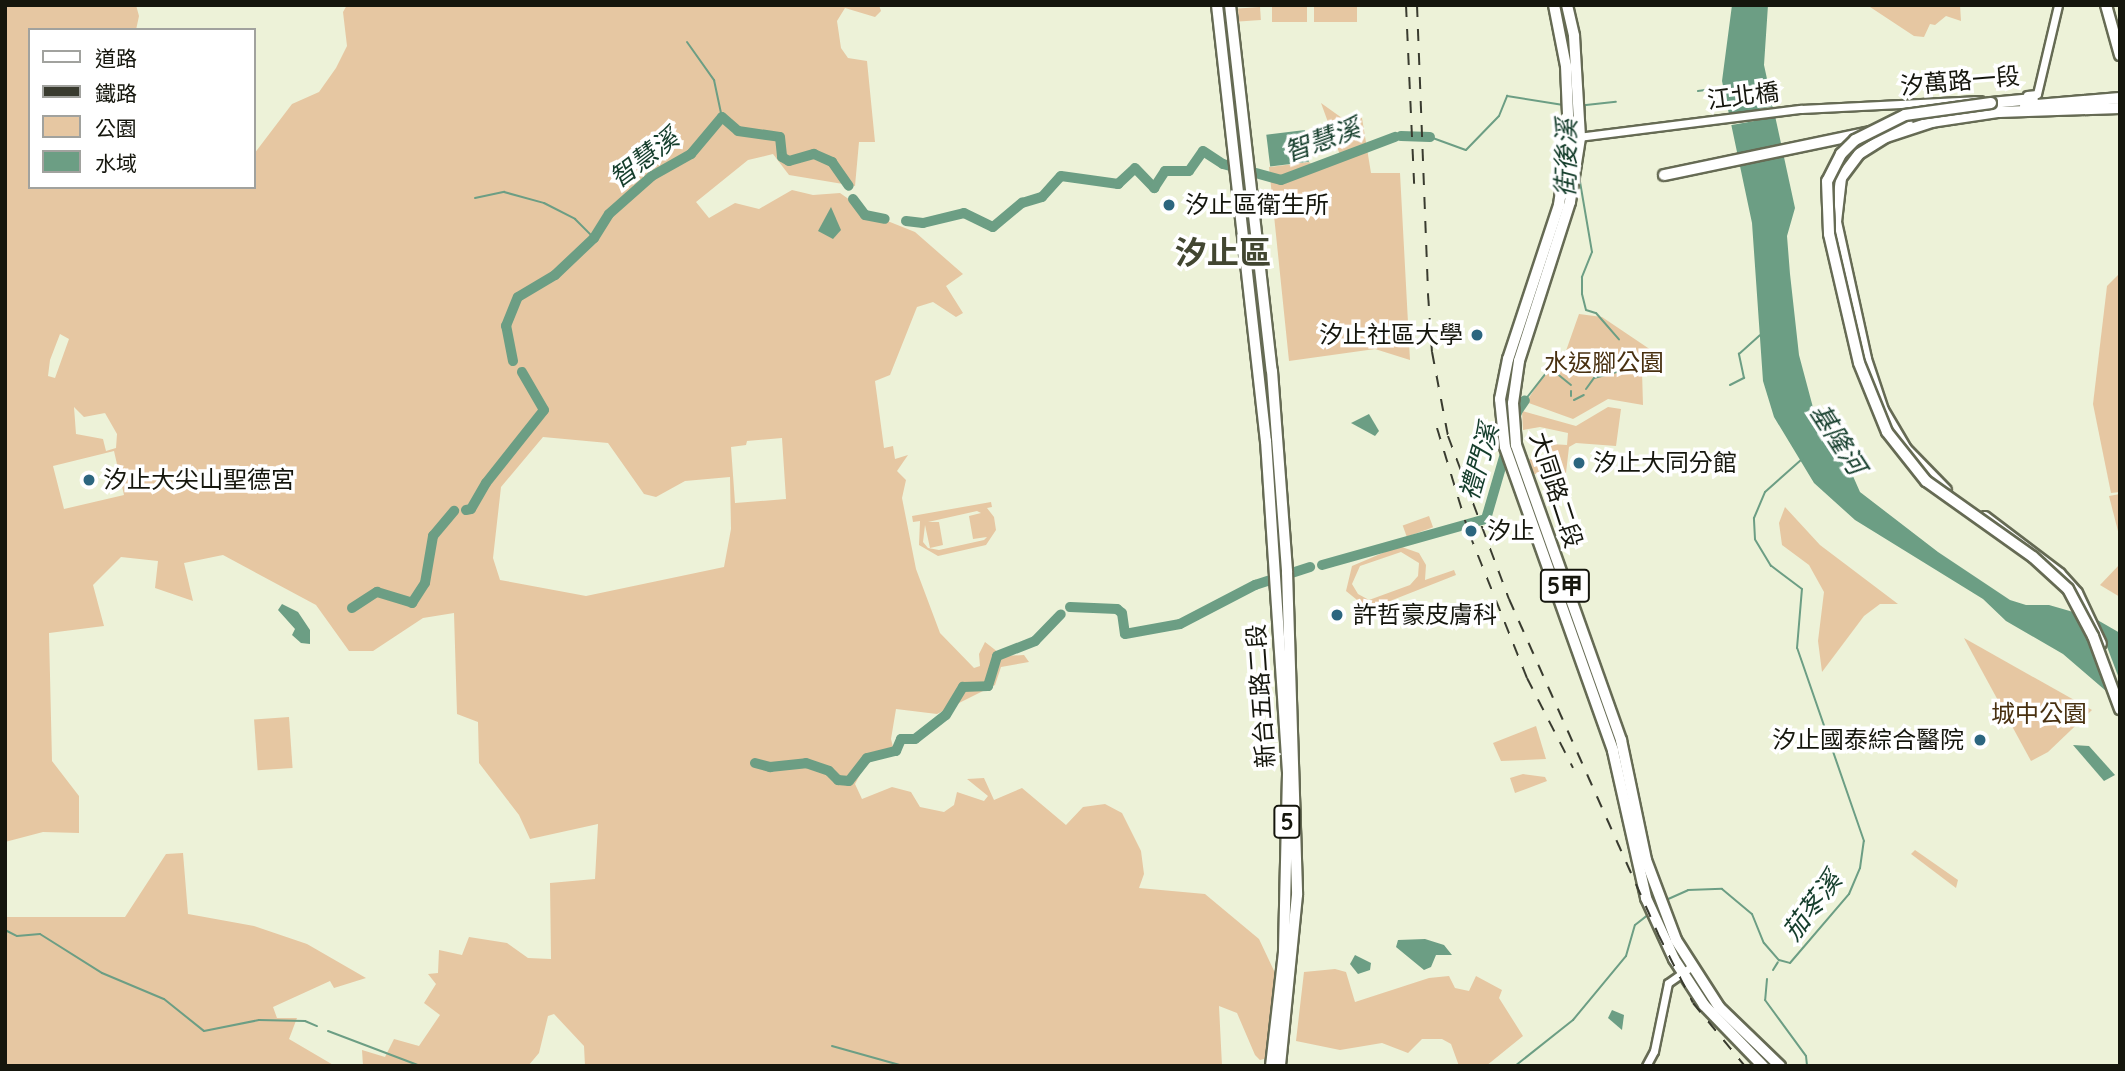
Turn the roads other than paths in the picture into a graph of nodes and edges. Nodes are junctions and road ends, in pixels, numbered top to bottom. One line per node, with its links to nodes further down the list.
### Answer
1 (1217, 5): 23 (main road, 新台五路二段 / 5)
2 (1230, 5): 24 (main road, 新台五路二段 / 5)
3 (1554, 5): 8 (main road, 大同路二段 / 5甲)
4 (1567, 5): 8 (main road, 大同路二段 / 5甲)
5 (2058, 5): 12 (street, 汐萬路一段)
6 (2107, 8): 7 (highway)
7 (2120, 55)
8 (1572, 82): 14 (main road, 大同路二段 / 5甲); 14 (main road, 大同路二段 / 5甲)
9 (2120, 98): 10 (highway)
10 (1995, 108): 11 (highway); 13 (highway); 20 (highway, bridge)
11 (2120, 108)
12 (1796, 110): 14 (street, 江北橋)
13 (1935, 121): 15 (highway); 19 (highway, bridge)
14 (1578, 135): 16 (main road, 大同路二段 / 5甲)
15 (1664, 175)
16 (1530, 309): 17 (main road, 大同路二段 / 5甲); 18 (main road, 大同路二段 / 5甲)
17 (1516, 445): 18 (main road); 21 (main road, 大同路二段 / 5甲)
18 (1505, 447): 21 (main road, 大同路二段 / 5甲)
19 (2120, 696)
20 (2120, 709)
21 (1651, 896): 22 (main road, 大同路二段 / 5甲)
22 (1686, 969): 25 (street); 26 (main road, 大同路二段 / 5甲); 27 (main road, 大同路二段 / 5甲)
23 (1271, 1066)
24 (1280, 1066)
25 (1646, 1066)
26 (1763, 1066)
27 (1780, 1066)

